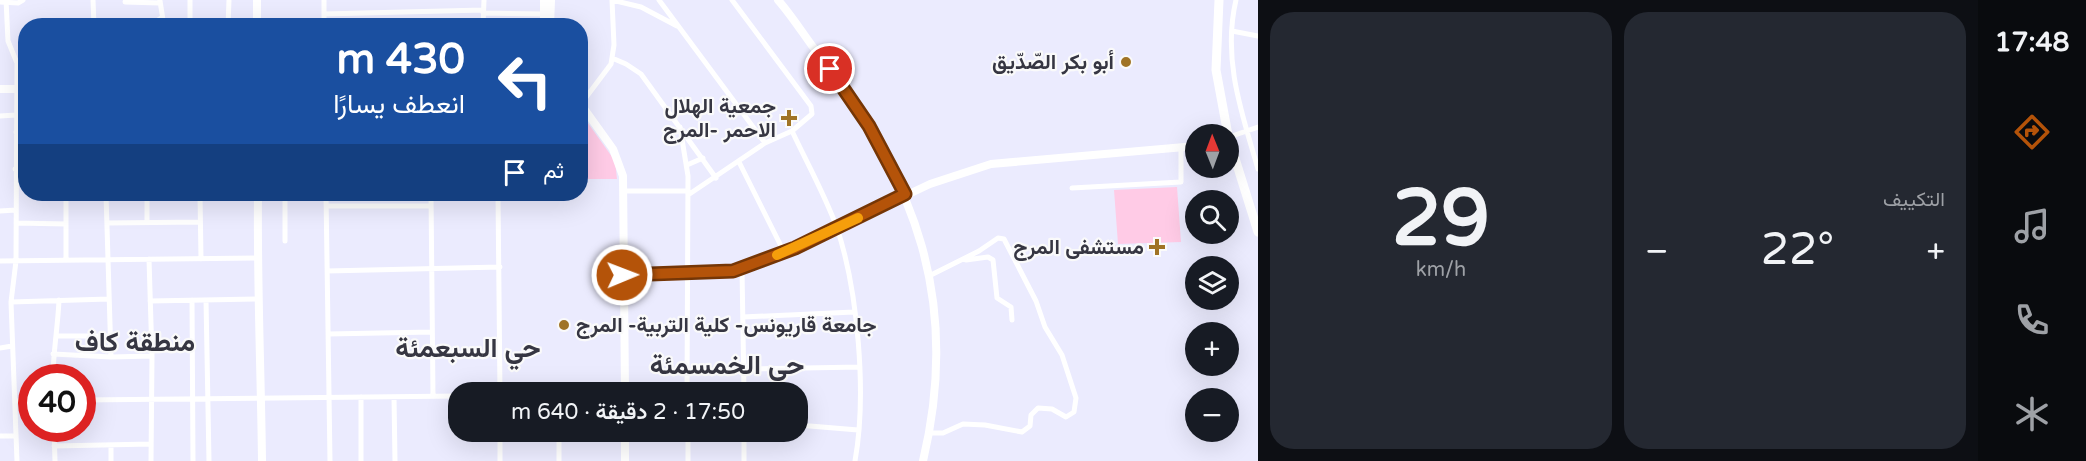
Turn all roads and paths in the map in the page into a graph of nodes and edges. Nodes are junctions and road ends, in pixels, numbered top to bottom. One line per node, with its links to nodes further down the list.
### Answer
1 (23, 0): 15 (street)
2 (93, 0): 22 (street)
3 (190, 0): 24 (street)
4 (229, 0): 25 (street)
5 (257, 0): 26 (main road)
6 (324, 0): 20 (street)
7 (484, 0): 19 (street)
8 (544, 0): 21 (main road)
9 (551, 0): 30 (main road)
10 (612, 0): 31 (street); 34 (street)
11 (659, 0): 31 (street)
12 (732, 0): 45 (street)
13 (1219, 0): 41 (highway)
14 (1236, 0): 32 (street)
15 (4, 1): 36 (street)
16 (160, 1): 17 (street); 23 (street)
17 (125, 2)
18 (782, 3): 61 (main road)
19 (483, 12): 20 (street); 21 (street); 28 (street)
20 (324, 14): 27 (street)
21 (543, 14): 29 (main road)
22 (94, 18)
23 (161, 18)
24 (190, 18)
25 (228, 18)
26 (257, 18)
27 (324, 18)
28 (483, 18)
29 (543, 18)
30 (550, 18)
31 (679, 27): 48 (street)
32 (1232, 31): 33 (street); 44 (street)
33 (1258, 36)
34 (612, 58): 37 (street); 42 (street)
35 (0, 89): 36 (street)
36 (15, 89): 39 (street)
37 (588, 94)
38 (588, 113): 59 (street)
39 (16, 115): 40 (street); 46 (street)
40 (0, 116)
41 (1226, 124)
42 (680, 127): 51 (street); 53 (street)
43 (1258, 127): 44 (street)
44 (1247, 130): 47 (street); 55 (street)
45 (792, 131): 48 (street); 80 (street)
46 (16, 132): 54 (street)
47 (1239, 133)
48 (765, 143): 52 (street)
49 (1185, 148): 50 (street)
50 (1181, 149): 58 (street); 61 (street)
51 (703, 158): 53 (street); 57 (street)
52 (739, 162): 57 (street); 83 (street)
53 (687, 165): 60 (street)
54 (15, 169): 73 (street)
55 (1258, 169)
56 (1239, 170): 81 (highway)
57 (717, 178): 60 (street)
58 (1072, 188)
59 (623, 191): 60 (street); 97 (street)
60 (688, 193): 96 (street)
61 (905, 194): 80 (street); 98 (main road)
62 (66, 201): 79 (street)
63 (106, 201): 78 (street)
64 (147, 201): 75 (street)
65 (200, 201): 76 (street)
66 (258, 201): 84 (main road)
67 (285, 201): 82 (street)
68 (327, 201): 71 (street)
69 (431, 201): 72 (street)
70 (498, 201): 92 (street)
71 (327, 206): 72 (street); 95 (street)
72 (431, 206): 93 (street)
73 (16, 210): 74 (street); 77 (street)
74 (0, 211)
75 (147, 222): 76 (street); 78 (street)
76 (200, 222): 87 (street)
77 (16, 223): 79 (street); 90 (street)
78 (107, 223): 85 (street)
79 (66, 224): 88 (street)
80 (837, 228): 83 (street); 106 (street)
81 (1258, 232)
82 (285, 241)
83 (784, 252): 94 (street)
84 (258, 258): 87 (street); 100 (main road)
85 (108, 259): 86 (street); 88 (street); 99 (street)
86 (149, 259): 87 (street); 104 (street)
87 (201, 259)
88 (66, 260): 90 (street)
89 (0, 261): 90 (street)
90 (16, 261): 105 (street)
91 (961, 261): 98 (street); 108 (street); 139 (street)
92 (500, 267): 93 (street); 121 (street)
93 (432, 269): 95 (street); 109 (street)
94 (742, 269): 96 (street); 107 (street)
95 (327, 271): 110 (street)
96 (688, 274): 97 (street); 123 (street)
97 (622, 275): 122 (street)
98 (929, 276): 139 (main road)
99 (109, 299): 101 (street); 112 (street)
100 (258, 299): 103 (street); 127 (main road)
101 (59, 300): 105 (street); 111 (street)
102 (192, 300): 103 (street); 104 (street); 131 (street)
103 (206, 300): 132 (street)
104 (150, 301): 116 (street)
105 (11, 302): 113 (street)
106 (854, 312): 107 (street); 119 (street)
107 (743, 317): 120 (street)
108 (1012, 320)
109 (432, 332): 110 (street); 125 (street)
110 (328, 334): 128 (street)
111 (58, 336): 112 (street); 115 (street)
112 (110, 336): 117 (street)
113 (12, 346): 114 (street); 133 (street)
114 (0, 348)
115 (53, 354): 117 (street); 118 (street)
116 (152, 356): 117 (street); 136 (street)
117 (111, 357)
118 (53, 364)
119 (860, 367): 120 (street); 138 (street)
120 (744, 369): 124 (street)
121 (500, 382)
122 (625, 382)
123 (687, 382)
124 (744, 382)
125 (433, 396): 126 (street); 130 (street)
126 (448, 396)
127 (261, 397): 128 (street); 132 (street); 157 (main road)
128 (329, 397): 129 (street); 158 (street)
129 (361, 397): 130 (street); 159 (street)
130 (394, 397): 160 (street)
131 (193, 399): 132 (street); 136 (street); 155 (street)
132 (208, 399): 156 (street)
133 (15, 400): 134 (street); 141 (street)
134 (18, 400)
135 (96, 400): 136 (street)
136 (150, 400): 148 (street)
137 (808, 426): 138 (street)
138 (858, 430): 166 (street)
139 (929, 433): 167 (main road)
140 (0, 436): 141 (street)
141 (16, 436): 151 (street)
142 (54, 442): 150 (street)
143 (500, 442): 161 (street)
144 (559, 442): 162 (street)
145 (625, 442): 163 (street)
146 (688, 442): 164 (street)
147 (744, 442): 165 (street)
148 (151, 444): 149 (street); 154 (street)
149 (111, 445): 150 (street); 153 (street)
150 (54, 446): 152 (street)
151 (17, 461)
152 (55, 461)
153 (111, 461)
154 (151, 461)
155 (193, 461)
156 (209, 461)
157 (262, 461)
158 (330, 461)
159 (361, 461)
160 (395, 461)
161 (500, 461)
162 (559, 461)
163 (626, 461)
164 (688, 461)
165 (744, 461)
166 (855, 461)
167 (923, 461)

